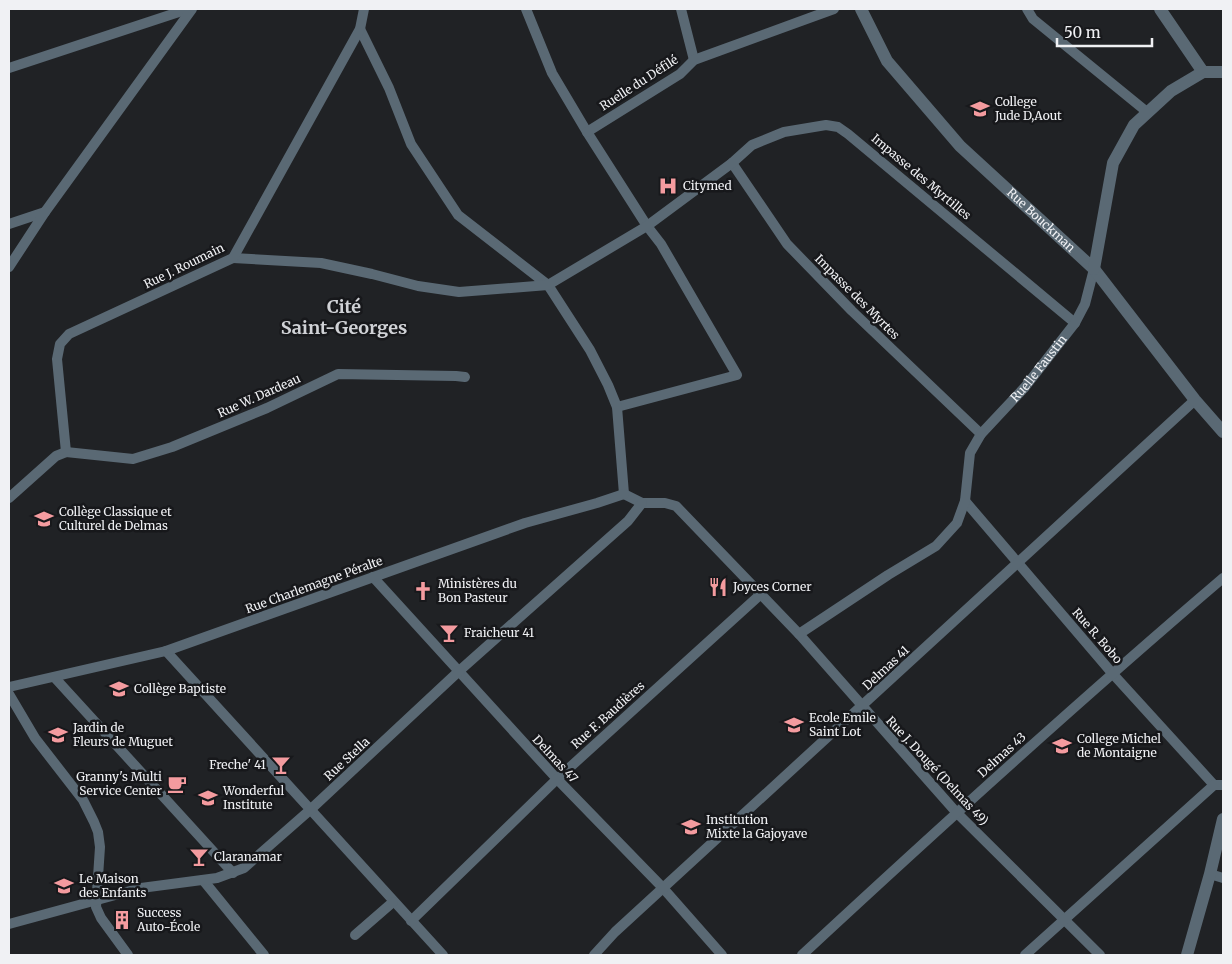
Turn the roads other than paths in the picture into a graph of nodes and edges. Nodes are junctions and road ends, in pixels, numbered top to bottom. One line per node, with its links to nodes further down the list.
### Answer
1 (188, 9): 12 (street)
2 (192, 9): 18 (street)
3 (364, 9): 10 (street, Rue J. Roumain)
4 (526, 9): 16 (street)
5 (681, 9): 11 (street)
6 (834, 9): 11 (street, Ruelle du Défilé)
7 (861, 9): 23 (street, Rue Bouckman)
8 (1028, 9): 15 (street)
9 (1160, 9): 13 (street)
10 (360, 29): 21 (street, Rue J. Roumain); 24 (street)
11 (694, 60): 16 (street, Ruelle du Défilé)
12 (9, 68)
13 (1203, 72): 14 (street, Ruelle Faustin); 15 (street, Ruelle Faustin)
14 (1223, 72)
15 (1147, 112): 23 (street, Ruelle Faustin)
16 (586, 132): 20 (street)
17 (732, 163): 20 (street); 25 (street, Impasse des Myrtilles); 30 (street, Impasse des Myrtes)
18 (45, 212): 19 (street); 22 (street)
19 (9, 224)
20 (647, 226): 24 (street); 28 (street)
21 (233, 258): 24 (street); 31 (street, Rue J. Roumain)
22 (9, 267)
23 (1094, 269): 25 (street, Ruelle Faustin); 27 (street, Rue Bouckman)
24 (548, 286): 28 (street)
25 (1075, 323): 30 (street, Ruelle Faustin)
26 (465, 377): 31 (street, Rue W. Dardeau)
27 (1195, 400): 29 (street, Rue Bouckman); 36 (street, Delmas 41)
28 (617, 408): 32 (street)
29 (1223, 432)
30 (981, 434): 34 (street, Ruelle Faustin)
31 (66, 452): 33 (street)
32 (624, 494): 35 (street, Rue J. Dougé (Delmas 49)); 37 (street, Rue Charlemagne Péralte)
33 (9, 498)
34 (965, 501): 36 (street, Rue R. Bobo); 40 (street, Ruelle Faustin)
35 (642, 503): 39 (street, Rue J. Dougé (Delmas 49)); 42 (street, Rue Stella)
36 (1018, 563): 43 (street, Rue R. Bobo); 47 (street, Delmas 41)
37 (373, 578): 41 (street, Rue Charlemagne Péralte); 42 (street, Delmas 47)
38 (1223, 578): 43 (street, Delmas 43)
39 (761, 594): 40 (street, Rue J. Dougé (Delmas 49)); 48 (street, Rue F. Baudières)
40 (798, 634): 47 (street, Rue J. Dougé (Delmas 49))
41 (166, 651): 44 (street, Rue Charlemagne Péralte); 50 (street)
42 (458, 672): 48 (street, Delmas 47); 50 (street, Rue Stella)
43 (1112, 672): 49 (street, Rue R. Bobo); 51 (street, Delmas 43)
44 (54, 678): 45 (street, Rue Charlemagne Péralte); 53 (street)
45 (9, 687)
46 (9, 694): 58 (street)
47 (862, 707): 51 (street, Rue J. Dougé (Delmas 49)); 57 (street, Delmas 41)
48 (557, 779): 57 (street, Delmas 47); 61 (street, Rue F. Baudières)
49 (1219, 785): 60 (street)
50 (310, 810): 53 (street, Rue Stella); 59 (street)
51 (956, 812): 60 (street, Rue J. Dougé (Delmas 49)); 69 (street, Delmas 43)
52 (1223, 819): 54 (street)
53 (233, 873): 56 (street, Rue Stella)
54 (1210, 874): 55 (street); 72 (street)
55 (1223, 878)
56 (203, 880): 58 (street, Rue Stella); 65 (street)
57 (663, 888): 67 (street, Delmas 41); 68 (street, Delmas 47)
58 (96, 900): 62 (street, Rue Stella); 64 (street)
59 (393, 902): 61 (street); 63 (street)
60 (1064, 919): 70 (street); 71 (street, Rue J. Dougé (Delmas 49))
61 (411, 921): 66 (street)
62 (9, 924)
63 (355, 935)
64 (128, 955)
65 (264, 955)
66 (443, 955)
67 (594, 955)
68 (722, 955)
69 (802, 955)
70 (1025, 955)
71 (1100, 955)
72 (1187, 955)

